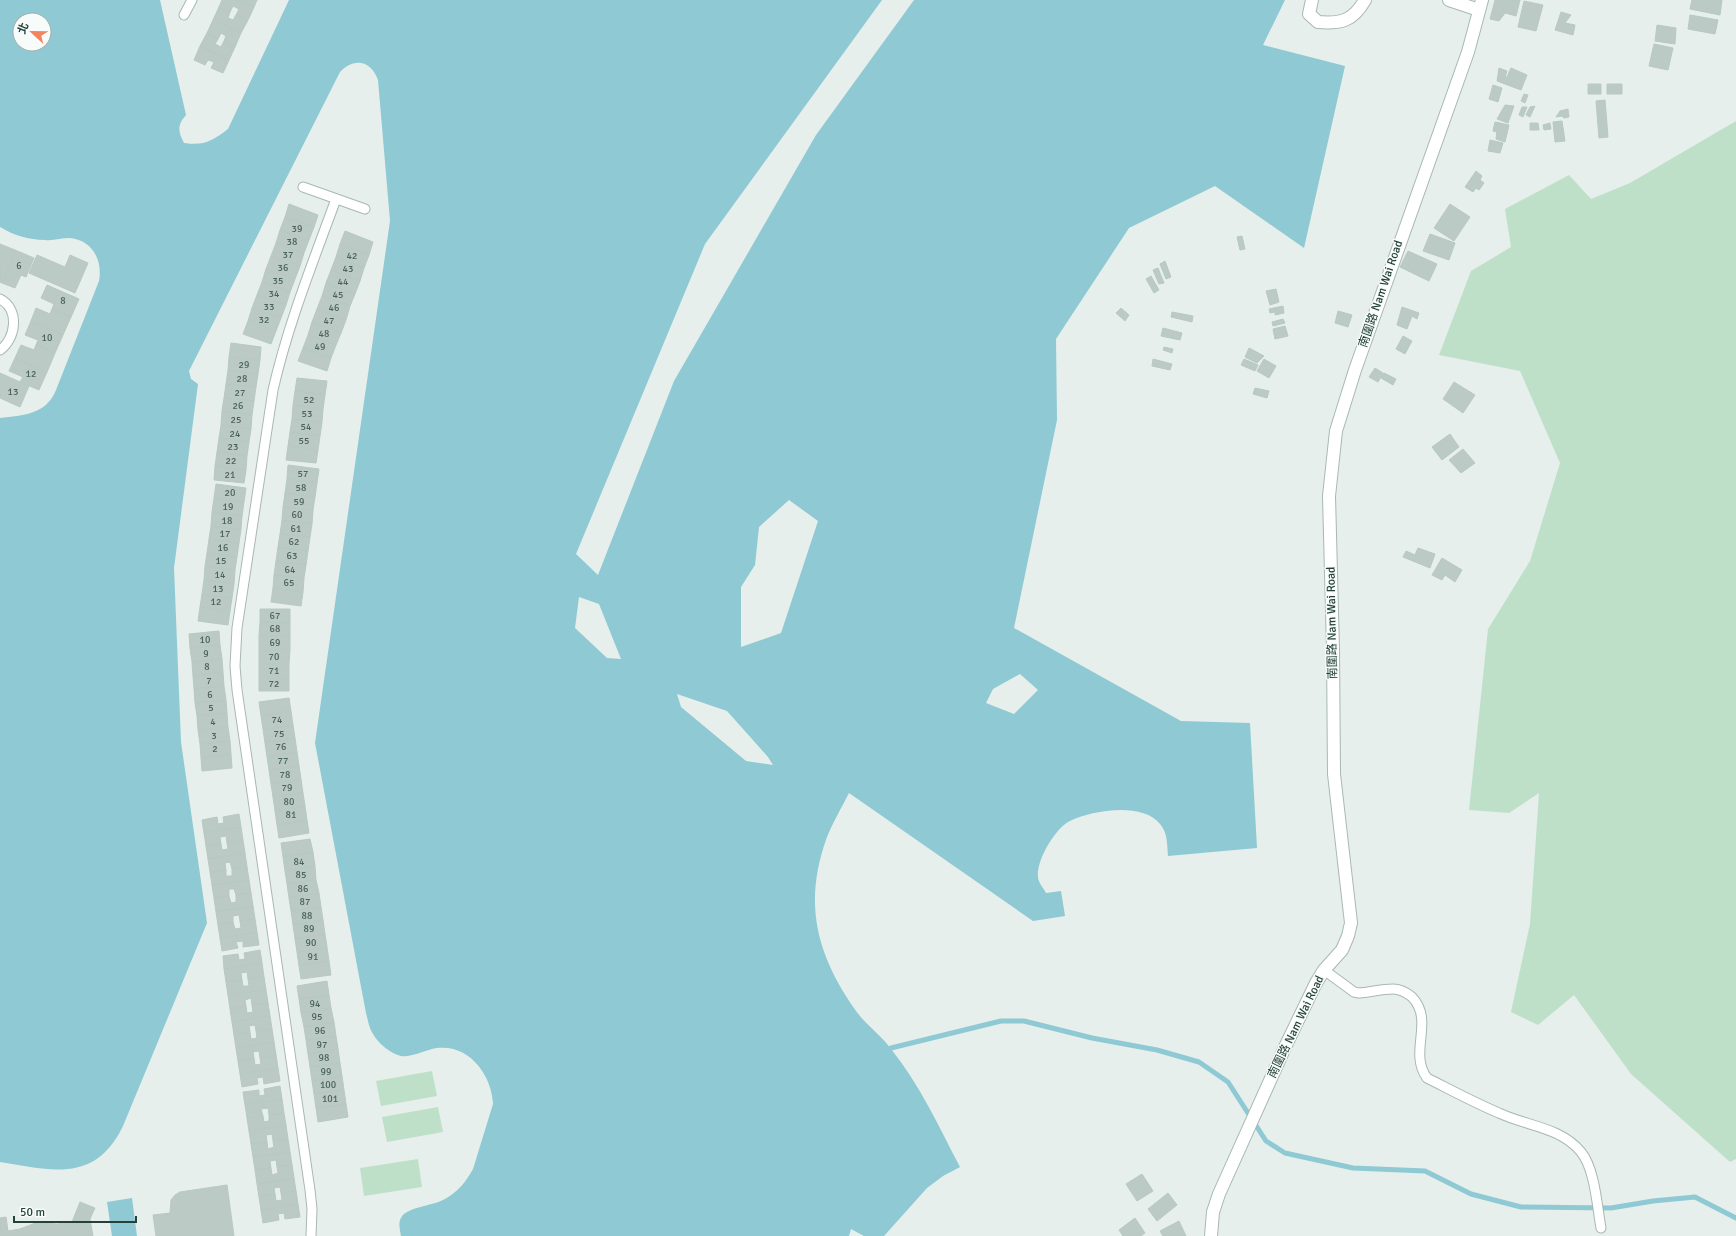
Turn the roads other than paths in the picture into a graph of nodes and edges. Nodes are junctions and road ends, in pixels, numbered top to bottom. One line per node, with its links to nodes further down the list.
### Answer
1 (192, 0): 6 (lane)
2 (1312, 0): 3 (street)
3 (1365, 0)
4 (1449, 0): 5 (street)
5 (1481, 5): 12 (street, 南圍路 Nam Wai Road)
6 (184, 15)
7 (303, 187): 8 (lane)
8 (336, 199): 9 (lane); 14 (lane)
9 (365, 210)
10 (0, 299): 11 (lane)
11 (0, 350)
12 (1324, 970): 13 (lane); 15 (street, 南圍路 Nam Wai Road)
13 (1601, 1228)
14 (311, 1236)
15 (1211, 1236)

